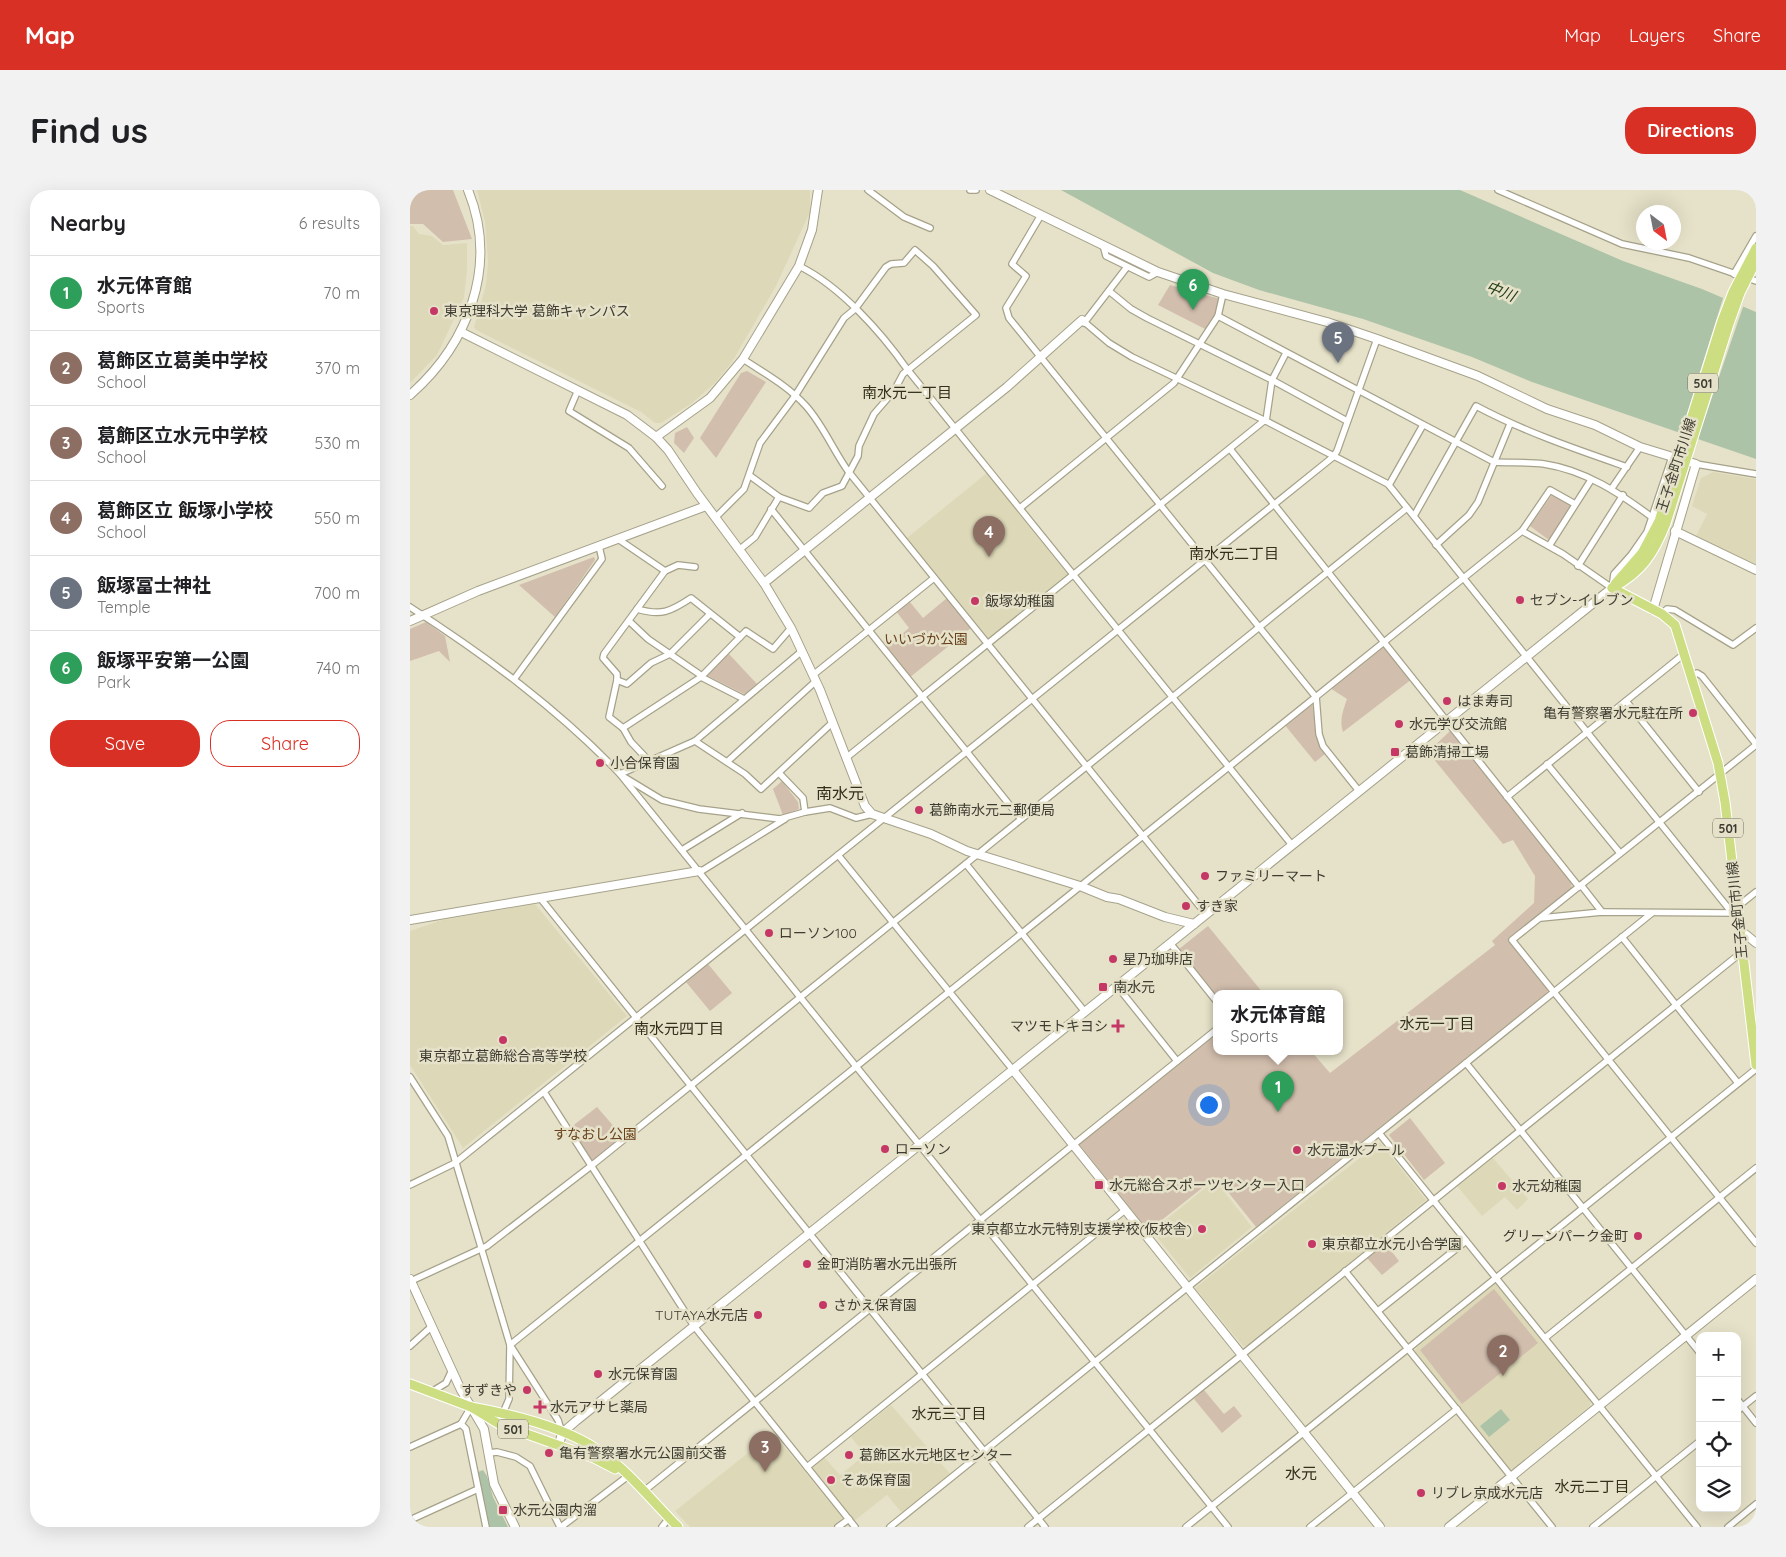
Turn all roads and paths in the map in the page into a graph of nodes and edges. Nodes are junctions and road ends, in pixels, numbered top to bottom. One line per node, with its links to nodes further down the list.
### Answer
1 (468, 190): 24 (street)
2 (818, 190): 14 (street)
3 (868, 190): 9 (street)
4 (970, 190): 5 (street)
5 (976, 190)
6 (990, 190): 8 (street)
7 (1498, 190): 17 (street)
8 (1041, 215): 11 (street); 28 (street)
9 (930, 228)
10 (1756, 236): 17 (street)
11 (1103, 245): 15 (street); 16 (street)
12 (1756, 248): 71 (main road, 王子金町市川線 / 501, bridge)
13 (1756, 261): 71 (main road, 王子金町市川線 / 501, bridge)
14 (799, 266): 21 (street); 29 (street)
15 (1127, 267): 16 (street); 19 (street)
16 (1158, 272): 20 (street)
17 (1734, 274): 18 (street)
18 (1756, 281)
19 (1109, 291): 23 (street); 26 (street)
20 (1224, 294): 22 (street); 25 (street)
21 (855, 310): 30 (street); 30 (street); 36 (street)
22 (1218, 316): 26 (street); 27 (street)
23 (1083, 322): 28 (street); 31 (street)
24 (461, 332): 33 (street); 35 (street)
25 (1377, 338): 34 (street); 45 (street)
26 (1200, 344): 31 (street); 32 (street)
27 (1286, 353): 32 (street); 34 (street)
28 (1042, 356): 41 (street); 43 (street)
29 (743, 358): 36 (street); 42 (street)
30 (908, 369): 41 (street); 52 (street)
31 (1177, 380): 37 (street); 43 (street)
32 (1272, 380): 37 (street); 38 (street)
33 (578, 390): 42 (street); 57 (street)
34 (1358, 390): 38 (street); 40 (street)
35 (410, 395)
36 (795, 396): 52 (street); 54 (street)
37 (1266, 421): 46 (street); 47 (street)
38 (1347, 421): 47 (street)
39 (1510, 424): 44 (street); 49 (street); 51 (street)
40 (1423, 425): 44 (street); 56 (street)
41 (956, 428): 61 (street); 66 (street)
42 (656, 437): 65 (street)
43 (1107, 437): 62 (street); 66 (street)
44 (1455, 443): 49 (street); 69 (street)
45 (1640, 447): 48 (street); 51 (street)
46 (1230, 450): 62 (street); 63 (street)
47 (1333, 457): 56 (street); 63 (street)
48 (1672, 457): 50 (street); 71 (street)
49 (1494, 462): 55 (street); 75 (street)
50 (1696, 464): 53 (street); 73 (street)
51 (1627, 467): 58 (street)
52 (848, 471): 60 (street); 61 (street)
53 (1756, 474)
54 (749, 475): 60 (street); 70 (street)
55 (1591, 480): 58 (street); 64 (street)
56 (1388, 485): 67 (street)
57 (662, 486)
58 (1612, 488): 59 (street)
59 (1622, 495): 71 (street); 81 (street)
60 (779, 498): 68 (street)
61 (870, 498): 79 (street); 87 (street)
62 (1161, 504): 80 (street); 86 (street)
63 (1274, 504): 80 (street); 85 (street)
64 (1575, 504): 72 (street); 77 (street)
65 (706, 506): 70 (street); 74 (street)
66 (1020, 508): 86 (street)
67 (1407, 508): 69 (street); 85 (street)
68 (770, 509): 78 (street); 79 (street)
69 (1414, 516): 75 (street)
70 (716, 517): 78 (street)
71 (1659, 521): 90 (street); 90 (main road, 王子金町市川線 / 501)
72 (1522, 531): 77 (street); 88 (street)
73 (1675, 532): 83 (street); 93 (street)
74 (618, 539): 76 (street); 84 (street)
75 (1436, 545): 88 (street)
76 (599, 546): 96 (street); 113 (street)
77 (1549, 546): 81 (street)
78 (739, 550): 89 (street)
79 (804, 550): 89 (street); 102 (street)
80 (1205, 560): 100 (street); 103 (street)
81 (1578, 566): 90 (street)
82 (695, 567): 84 (street)
83 (1756, 570)
84 (665, 572): 92 (street)
85 (1328, 572): 100 (street); 105 (street)
86 (1074, 575): 103 (street); 106 (street)
87 (934, 578): 102 (street); 106 (street)
88 (1463, 578): 105 (street); 110 (street)
89 (764, 583): 99 (street)
90 (1612, 588): 93 (main road, 王子金町市川線 / 501); 110 (street)
91 (410, 607): 96 (street)
92 (637, 609): 94 (street); 98 (street)
93 (1652, 610): 95 (main road, 王子金町市川線 / 501)
94 (710, 614): 104 (street); 108 (street)
95 (1662, 614): 101 (street); 109 (main road, 王子金町市川線 / 501)
96 (422, 615): 97 (street); 113 (street)
97 (410, 621)
98 (629, 621): 108 (street); 115 (street)
99 (791, 628): 104 (street); 107 (street)
100 (1259, 628): 116 (street); 117 (street)
101 (1756, 628)
102 (868, 630): 114 (street); 118 (street)
103 (1118, 630): 117 (street); 120 (street)
104 (740, 637): 112 (street)
105 (1384, 641): 116 (street); 122 (street)
106 (988, 644): 118 (street); 120 (street)
107 (802, 651): 114 (street); 119 (street)
108 (670, 654): 112 (street); 115 (street)
109 (1684, 654): 111 (main road, 王子金町市川線 / 501); 121 (street)
110 (1526, 656): 122 (street); 125 (street)
111 (1694, 674): 127 (street); 137 (main road, 王子金町市川線 / 501)
112 (701, 676): 119 (street); 124 (street)
113 (515, 678): 136 (street)
114 (814, 678): 123 (street); 131 (street)
115 (617, 680): 124 (street)
116 (1315, 696): 133 (street); 138 (street)
117 (1172, 697): 133 (street); 134 (street)
118 (922, 698): 128 (street); 129 (street)
119 (744, 699): 126 (street)
120 (1033, 700): 128 (street); 134 (street)
121 (1626, 701): 125 (street); 139 (street)
122 (1445, 721): 138 (street); 140 (street)
123 (832, 723): 129 (street); 135 (street)
124 (623, 728): 130 (street)
125 (1587, 732): 132 (street); 147 (street)
126 (694, 741): 130 (street); 131 (street)
127 (1756, 745): 137 (street)
128 (967, 753): 145 (street); 146 (street)
129 (846, 758): 143 (street)
130 (650, 761): 136 (street)
131 (728, 761): 135 (street)
132 (1548, 764): 140 (street); 151 (street)
133 (1229, 766): 148 (street); 149 (street)
134 (1086, 767): 146 (street); 148 (street)
135 (779, 773): 141 (street)
136 (620, 774): 142 (street); 150 (street)
137 (1720, 774): 139 (street); 160 (main road, 王子金町市川線 / 501)
138 (1359, 791): 149 (street)
139 (1699, 792): 147 (street)
140 (1507, 797): 157 (street)
141 (806, 812): 143 (street); 144 (street)
142 (742, 813): 144 (street); 150 (street)
143 (872, 814): 145 (street)
144 (789, 817): 155 (street)
145 (886, 817): 152 (street); 153 (street)
146 (1021, 819): 153 (street)
147 (1660, 822): 151 (street); 160 (street)
148 (1142, 835): 156 (street); 163 (street)
149 (1292, 844): 163 (street)
150 (682, 850): 155 (street)
151 (1620, 853): 157 (street)
152 (838, 855): 166 (street); 168 (street)
153 (978, 855): 154 (street); 156 (street)
154 (966, 864): 166 (street); 170 (street)
155 (700, 871): 159 (street); 168 (street)
156 (1080, 886): 167 (street); 170 (street)
157 (1580, 886): 161 (street); 164 (street)
158 (1756, 892): 160 (street)
159 (541, 898): 165 (street); 182 (street)
160 (1736, 911): 162 (street); 169 (main road, 王子金町市川線 / 501)
161 (1602, 912): 162 (street); 164 (street)
162 (1652, 913): 171 (street)
163 (1206, 914): 167 (street)
164 (1541, 918): 177 (street)
165 (410, 920)
166 (892, 923): 176 (street); 178 (street)
167 (1194, 924): 172 (street)
168 (746, 929): 178 (street); 182 (street)
169 (1739, 929): 173 (street); 174 (main road, 王子金町市川線 / 501)
170 (1021, 933): 176 (street); 181 (street)
171 (1622, 938): 177 (street); 180 (street)
172 (1170, 943): 175 (street); 179 (street)
173 (1756, 943)
174 (1742, 952): 180 (street); 188 (main road, 王子金町市川線 / 501)
175 (1117, 986): 181 (street); 185 (street)
176 (948, 992): 187 (street); 189 (street)
177 (1554, 992): 184 (street); 186 (street)
178 (801, 997): 187 (street); 192 (street)
179 (1213, 997)
180 (1676, 1005): 184 (street); 191 (street)
181 (1085, 1012): 189 (street)
182 (636, 1017): 192 (street); 193 (street)
183 (1213, 1032): 185 (street)
184 (1608, 1060): 194 (street); 196 (street)
185 (1177, 1061): 198 (street)
186 (1466, 1063): 194 (street); 195 (street)
187 (856, 1066): 197 (street); 199 (street)
188 (1756, 1067): 191 (street)
189 (1012, 1070): 197 (street); 198 (street)
190 (410, 1077): 200 (street)
191 (1738, 1083): 196 (street)
192 (691, 1085): 199 (street); 201 (street)
193 (544, 1092): 200 (street); 201 (street)
194 (1521, 1130): 205 (street); 206 (street)
195 (1379, 1133): 205 (street); 220 (street)
196 (1671, 1138): 204 (street); 206 (street)
197 (920, 1144): 208 (street); 209 (street)
198 (1073, 1145): 207 (street); 208 (street)
199 (747, 1154): 209 (street); 210 (street)
200 (455, 1163): 203 (street); 213 (street)
201 (591, 1166): 210 (street); 213 (street)
202 (1756, 1168): 204 (street)
203 (410, 1185)
204 (1719, 1197): 212 (street); 214 (street)
205 (1434, 1200): 211 (street); 215 (street)
206 (1583, 1207): 214 (street); 216 (street)
207 (1126, 1210): 219 (street); 220 (street)
208 (980, 1220): 219 (street); 221 (street)
209 (810, 1233): 221 (street); 223 (street)
210 (639, 1240): 223 (street); 227 (street)
211 (1466, 1241): 216 (street); 222 (street)
212 (1756, 1243)
213 (481, 1249): 217 (street); 227 (street)
214 (1632, 1268): 225 (street); 226 (street)
215 (1346, 1271): 222 (street); 231 (street)
216 (1496, 1277): 226 (street); 230 (street)
217 (411, 1280): 224 (street)
218 (1756, 1280): 225 (street)
219 (1033, 1285): 232 (street); 234 (street)
220 (1188, 1287): 231 (street); 232 (street)
221 (870, 1309): 234 (street); 238 (street)
222 (1378, 1311): 230 (street)
223 (694, 1326): 238 (street); 248 (street)
224 (431, 1327): 228 (street); 233 (street)
225 (1686, 1336): 229 (street); 239 (street)
226 (1545, 1338): 239 (street)
227 (510, 1345): 243 (street); 248 (street)
228 (410, 1346)
229 (1696, 1347)
230 (1408, 1348): 242 (street); 247 (street)
231 (1242, 1356): 246 (street); 247 (street)
232 (1095, 1362): 246 (street); 252 (street)
233 (452, 1370): 236 (street); 241 (street)
234 (922, 1374): 252 (street); 254 (street)
235 (410, 1384): 236 (main road, 501)
236 (433, 1391): 241 (main road, 501)
237 (1756, 1396): 240 (street)
238 (754, 1401): 254 (street); 259 (street)
239 (1599, 1406): 256 (street); 257 (street)
240 (1743, 1406): 244 (street)
241 (471, 1407): 243 (main road, 501); 245 (street); 250 (main road, 501); 253 (street)
242 (1457, 1409): 256 (street); 260 (street)
243 (503, 1413): 248 (main road, 501)
244 (1756, 1423)
245 (461, 1424): 251 (street); 258 (street)
246 (1149, 1430): 262 (street); 265 (street)
247 (1304, 1432): 260 (street); 262 (street)
248 (562, 1433): 250 (street); 255 (main road, 501)
249 (1696, 1444): 257 (street)
250 (558, 1445): 255 (main road, 501)
251 (410, 1447)
252 (984, 1451): 265 (street); 274 (street)
253 (489, 1453): 268 (street); 269 (street)
254 (807, 1467): 264 (street)
255 (628, 1476): 259 (main road, 501); 269 (street)
256 (1512, 1476): 281 (street); 282 (street)
257 (1656, 1476): 283 (street); 284 (street)
258 (478, 1489): 266 (street); 267 (street)
259 (644, 1490): 263 (main road, 501)
260 (1352, 1493): 279 (street); 280 (street)
261 (1756, 1504): 285 (street)
262 (1211, 1506): 277 (street); 278 (street)
263 (669, 1518): 270 (street); 271 (main road, 501)
264 (849, 1519): 272 (street); 273 (street)
265 (1038, 1519): 275 (street); 276 (street)
266 (410, 1520)
267 (486, 1527)
268 (515, 1527)
269 (560, 1527)
270 (662, 1527)
271 (678, 1527)
272 (838, 1527)
273 (855, 1527)
274 (890, 1527)
275 (1028, 1527)
276 (1045, 1527)
277 (1186, 1527)
278 (1228, 1527)
279 (1310, 1527)
280 (1380, 1527)
281 (1448, 1527)
282 (1552, 1527)
283 (1593, 1527)
284 (1697, 1527)
285 (1728, 1527)

